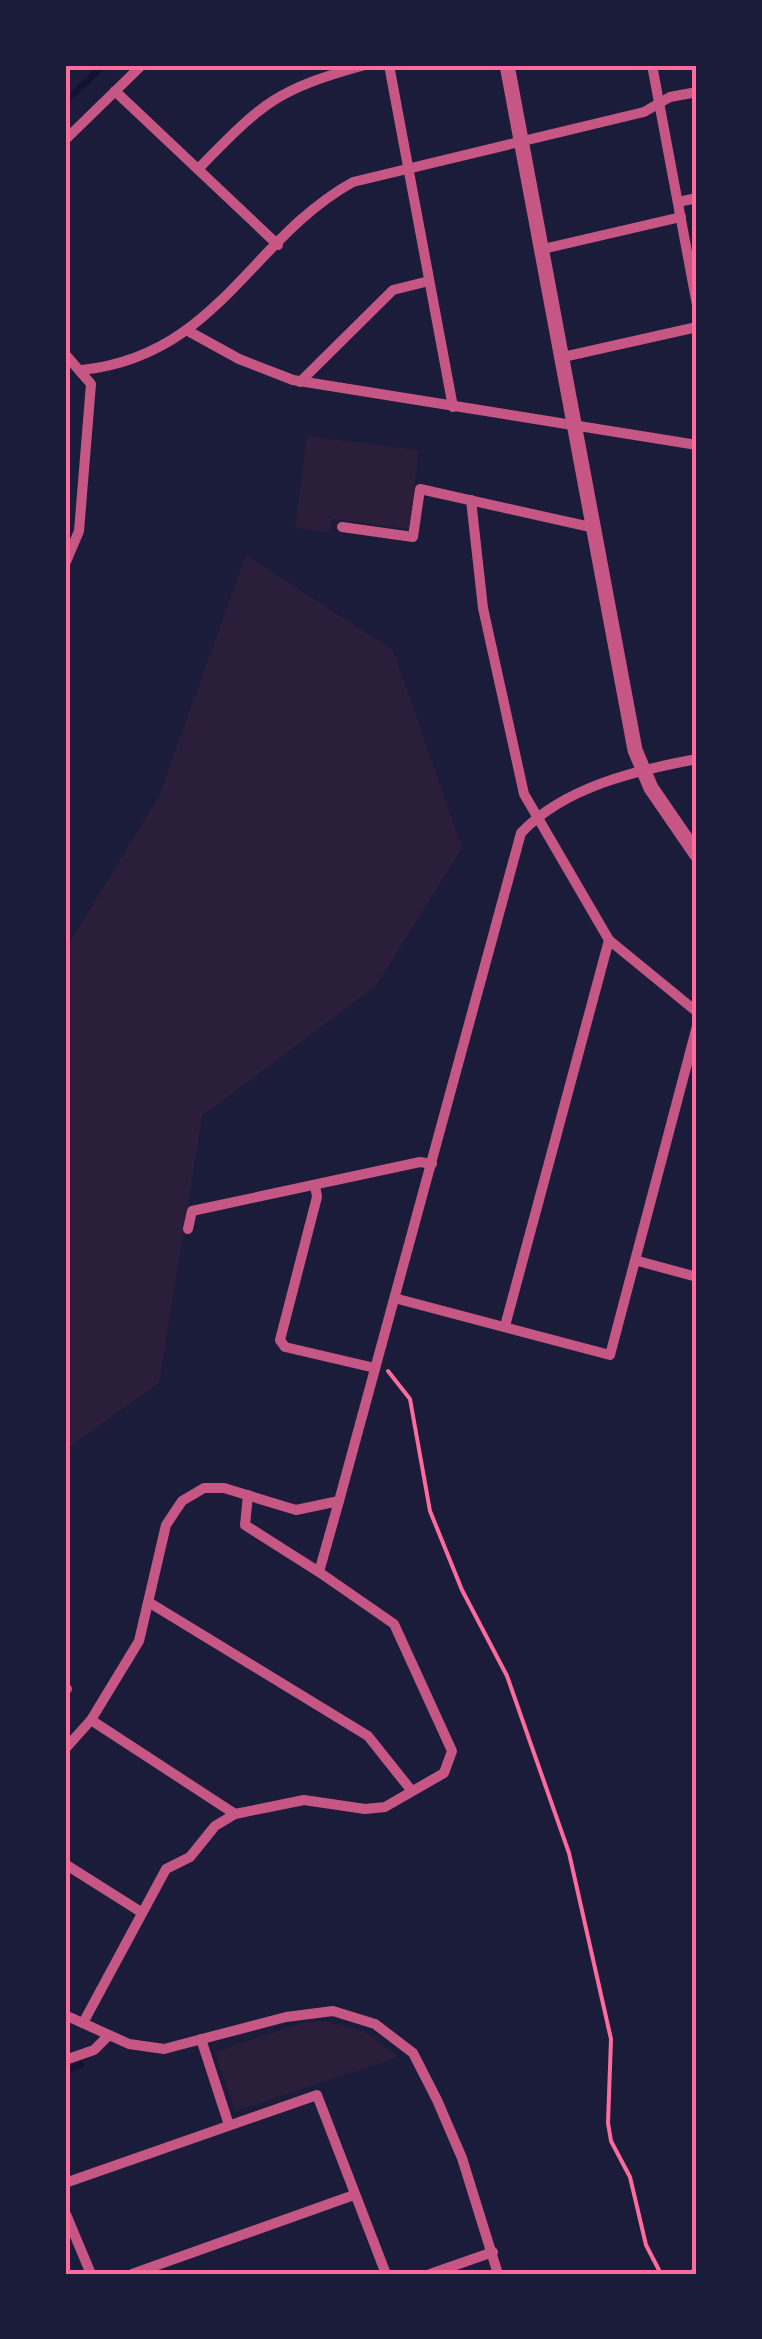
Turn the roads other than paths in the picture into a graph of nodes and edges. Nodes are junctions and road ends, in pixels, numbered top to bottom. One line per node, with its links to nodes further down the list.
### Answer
1 (142, 65): 6 (street)
2 (365, 65): 11 (street)
3 (389, 65): 12 (street)
4 (507, 65): 10 (street)
5 (652, 65): 8 (street)
6 (115, 91): 9 (street); 11 (street)
7 (697, 92): 8 (street)
8 (659, 104): 10 (street); 14 (street)
9 (65, 140)
10 (520, 140): 12 (street); 17 (street)
11 (198, 169): 16 (street)
12 (408, 171): 16 (street); 18 (street)
13 (697, 198): 14 (street)
14 (678, 202): 15 (street)
15 (681, 217): 17 (street); 19 (street)
16 (278, 245): 21 (street)
17 (543, 249): 23 (street)
18 (429, 281): 25 (street); 26 (street)
19 (697, 305)
20 (697, 327): 23 (street)
21 (190, 332): 24 (street); 25 (street)
22 (65, 354): 24 (street)
23 (563, 358): 27 (street)
24 (82, 370): 32 (street)
25 (300, 382): 26 (street)
26 (453, 407): 27 (street)
27 (575, 426): 28 (street); 31 (street)
28 (697, 445)
29 (472, 500): 30 (street); 31 (street); 35 (street)
30 (342, 527)
31 (596, 528): 34 (street)
32 (65, 564)
33 (697, 759): 34 (street)
34 (642, 771): 35 (street); 36 (street)
35 (536, 816): 37 (street); 40 (street)
36 (697, 855)
37 (609, 940): 38 (street); 46 (street)
38 (697, 1012)
39 (697, 1026): 43 (street)
40 (432, 1164): 41 (street); 45 (street)
41 (316, 1185): 42 (street); 47 (street)
42 (188, 1228)
43 (638, 1261): 44 (street); 46 (street)
44 (697, 1277)
45 (398, 1299): 46 (street); 47 (street)
46 (505, 1326)
47 (375, 1368): 49 (street)
48 (248, 1495): 49 (street); 50 (street); 51 (street)
49 (339, 1501): 50 (street)
50 (319, 1572): 54 (street)
51 (150, 1604): 52 (street); 54 (street)
52 (91, 1720): 53 (street); 55 (street)
53 (65, 1749)
54 (410, 1790): 55 (street)
55 (235, 1814): 57 (street)
56 (65, 1864): 57 (street)
57 (142, 1912): 59 (street)
58 (65, 2015): 59 (street)
59 (84, 2023): 60 (street)
60 (108, 2036): 61 (street); 62 (street)
61 (201, 2039): 63 (street); 67 (street)
62 (65, 2060)
63 (230, 2126): 64 (street); 65 (street)
64 (65, 2182)
65 (354, 2195): 69 (street); 70 (street)
66 (65, 2212): 68 (street)
67 (493, 2252): 71 (street); 72 (street)
68 (91, 2274)
69 (132, 2274)
70 (386, 2274)
71 (430, 2274)
72 (498, 2274)

